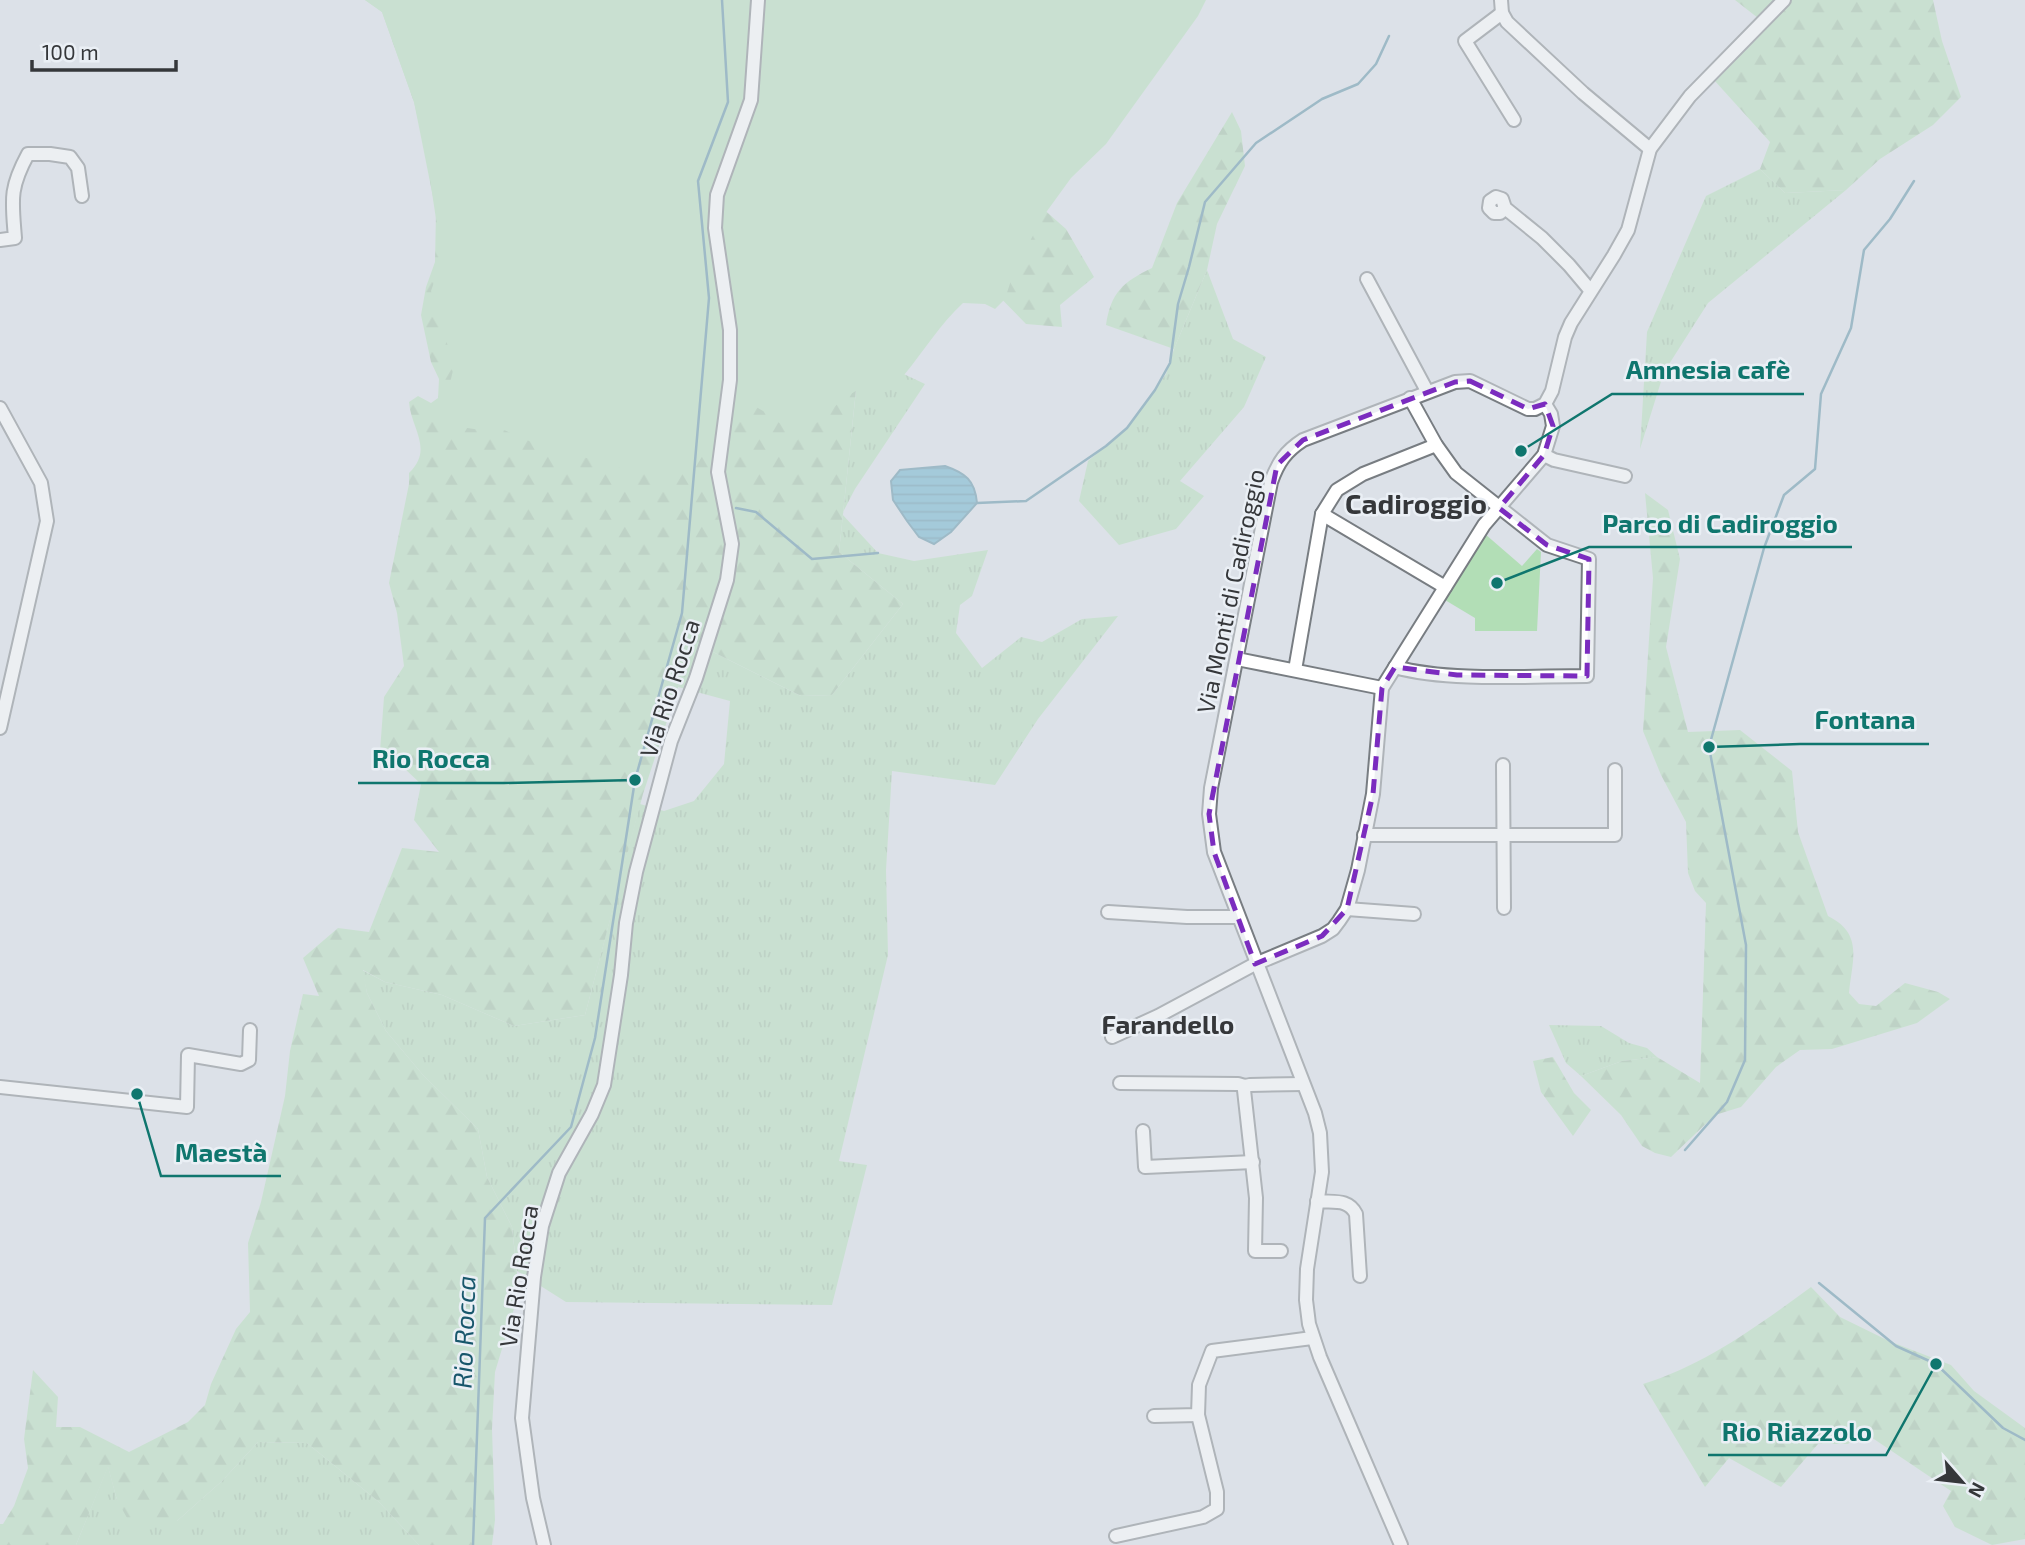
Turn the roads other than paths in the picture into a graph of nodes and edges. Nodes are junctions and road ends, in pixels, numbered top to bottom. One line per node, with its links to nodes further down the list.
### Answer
1 (758, 0): 51 (street, Via Rio Rocca)
2 (1784, 0): 5 (street)
3 (1501, 7): 4 (street); 5 (street)
4 (1514, 120)
5 (1650, 149): 10 (street)
6 (82, 196): 8 (street)
7 (1505, 208): 10 (street)
8 (0, 240)
9 (1367, 279): 11 (street)
10 (1590, 290): 13 (street)
11 (1427, 391): 12 (street, Via Monti di Cadiroggio); 13 (street, Via Monti di Cadiroggio)
12 (1410, 398): 15 (street); 21 (street, Via Monti di Cadiroggio)
13 (1545, 404): 16 (street)
14 (0, 408): 25 (street)
15 (1436, 445): 18 (street); 19 (street)
16 (1544, 455): 17 (street); 18 (street)
17 (1625, 476)
18 (1499, 508): 20 (street); 22 (street)
19 (1322, 514): 20 (street); 23 (street)
20 (1445, 587): 22 (street)
21 (1237, 659): 23 (street); 34 (street, Via Monti di Cadiroggio)
22 (1395, 667): 24 (street)
23 (1296, 670): 24 (street)
24 (1382, 688): 29 (street)
25 (0, 728)
26 (1503, 765): 28 (street)
27 (1615, 770): 28 (street)
28 (1504, 834): 29 (street); 30 (street)
29 (1364, 835): 31 (street)
30 (1504, 908)
31 (1347, 909): 33 (street); 35 (street)
32 (1108, 912): 34 (street)
33 (1414, 914)
34 (1237, 917): 35 (street, Via Monti di Cadiroggio)
35 (1255, 964): 37 (street); 39 (street, Via Monti di Cadiroggio)
36 (250, 1030): 41 (street)
37 (1112, 1037)
38 (1120, 1083): 40 (street)
39 (1303, 1084): 40 (street); 44 (street, Via Monti di Cadiroggio)
40 (1245, 1086): 43 (street)
41 (0, 1087)
42 (1143, 1131): 43 (street)
43 (1253, 1162): 45 (street)
44 (1317, 1201): 46 (street); 47 (street, Via Monti di Cadiroggio)
45 (1281, 1251)
46 (1360, 1276)
47 (1312, 1338): 48 (street); 52 (street, Via Monti di Cadiroggio)
48 (1198, 1415): 49 (street); 50 (street)
49 (1154, 1416)
50 (1116, 1536)
51 (544, 1545)
52 (1401, 1545)

